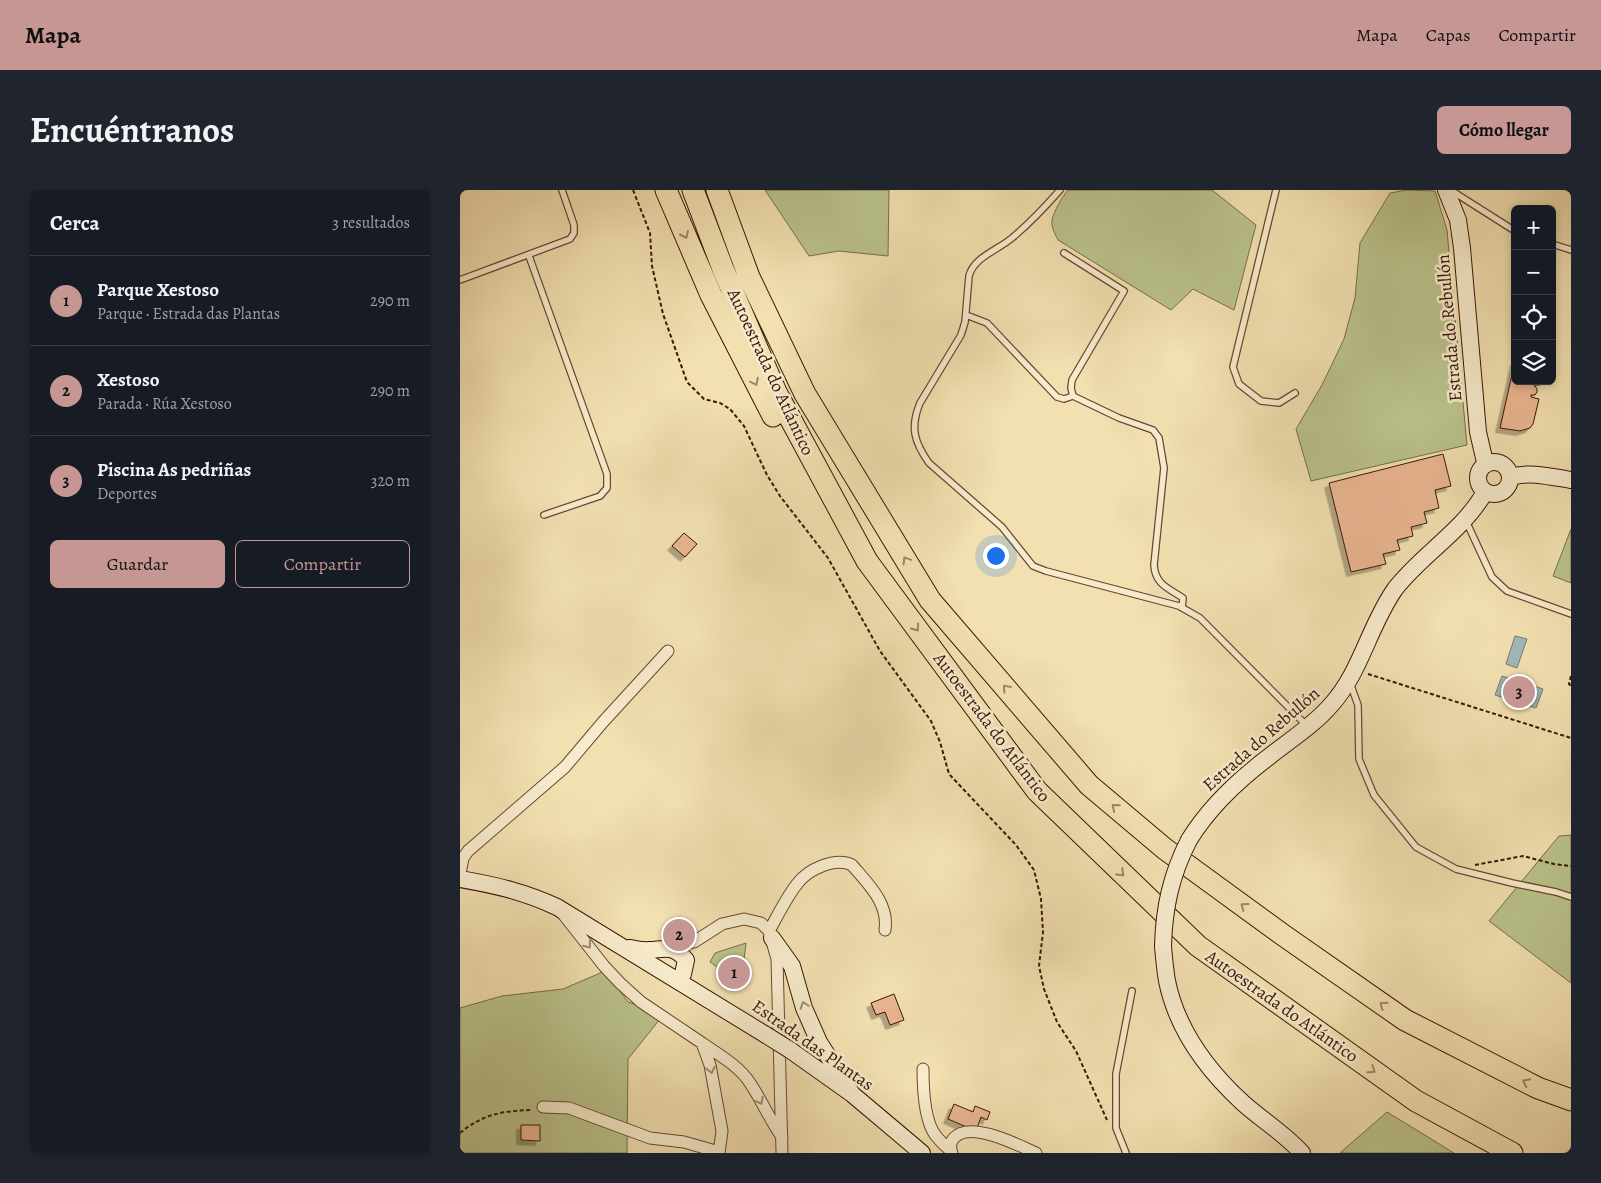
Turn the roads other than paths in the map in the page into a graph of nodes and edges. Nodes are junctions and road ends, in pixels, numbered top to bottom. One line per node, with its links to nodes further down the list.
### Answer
1 (562, 190): 13 (lane)
2 (666, 190): 24 (highway, one-way to 24)
3 (693, 190): 24 (highway, Autoestrada do Atlántico)
4 (716, 190): 46 (highway, Autoestrada do Atlántico, one-way to 4)
5 (1060, 190): 15 (lane)
6 (1276, 190): 16 (lane)
7 (1446, 190): 18 (street, Estrada do Rebullón)
8 (1450, 190): 9 (lane)
9 (1511, 228)
10 (1556, 245): 11 (lane)
11 (1571, 250)
12 (1064, 253): 17 (lane)
13 (529, 256): 14 (lane); 22 (lane)
14 (460, 280)
15 (966, 315): 17 (lane); 25 (lane)
16 (1295, 393)
17 (1073, 396): 25 (lane)
18 (1487, 464): 19 (street); 21 (street)
19 (1511, 477): 20 (street); 21 (street)
20 (1571, 480)
21 (1485, 492): 23 (street, Estrada do Rebullón)
22 (544, 516)
23 (1465, 519): 26 (lane); 28 (street, Estrada do Rebullón)
24 (866, 561): 57 (highway, Autoestrada do Atlántico, one-way to 57)
25 (1182, 608): 29 (lane)
26 (1571, 614)
27 (668, 651): 30 (street)
28 (1352, 675): 29 (street, Estrada do Rebullón); 32 (lane)
29 (1308, 727): 56 (street, Estrada do Rebullón, bridge)
30 (460, 874)
31 (460, 879): 33 (street, Estrada das Plantas)
32 (1571, 897)
33 (557, 907): 37 (street, Estrada das Plantas); 43 (street, one-way to 43)
34 (885, 930): 35 (street)
35 (771, 934): 36 (street); 45 (street, one-way to 35); 48 (street)
36 (694, 942): 38 (street); 39 (street)
37 (622, 946): 38 (street); 40 (street, Estrada das Plantas)
38 (663, 949): 39 (street); 40 (street)
39 (686, 960): 41 (street)
40 (650, 964): 41 (street, Estrada das Plantas)
41 (678, 982): 45 (street, Estrada das Plantas, bridge)
42 (1132, 991): 55 (lane)
43 (702, 1043): 48 (street, one-way to 48); 50 (street, one-way to 50)
44 (923, 1069): 51 (street)
45 (852, 1094): 53 (street, Estrada das Plantas)
46 (1571, 1100)
47 (543, 1108): 49 (street)
48 (782, 1138): 52 (street)
49 (702, 1150): 50 (street)
50 (719, 1152)
51 (951, 1152): 54 (street)
52 (782, 1153)
53 (922, 1153)
54 (1036, 1153)
55 (1126, 1153)
56 (1302, 1153)
57 (1512, 1153)

